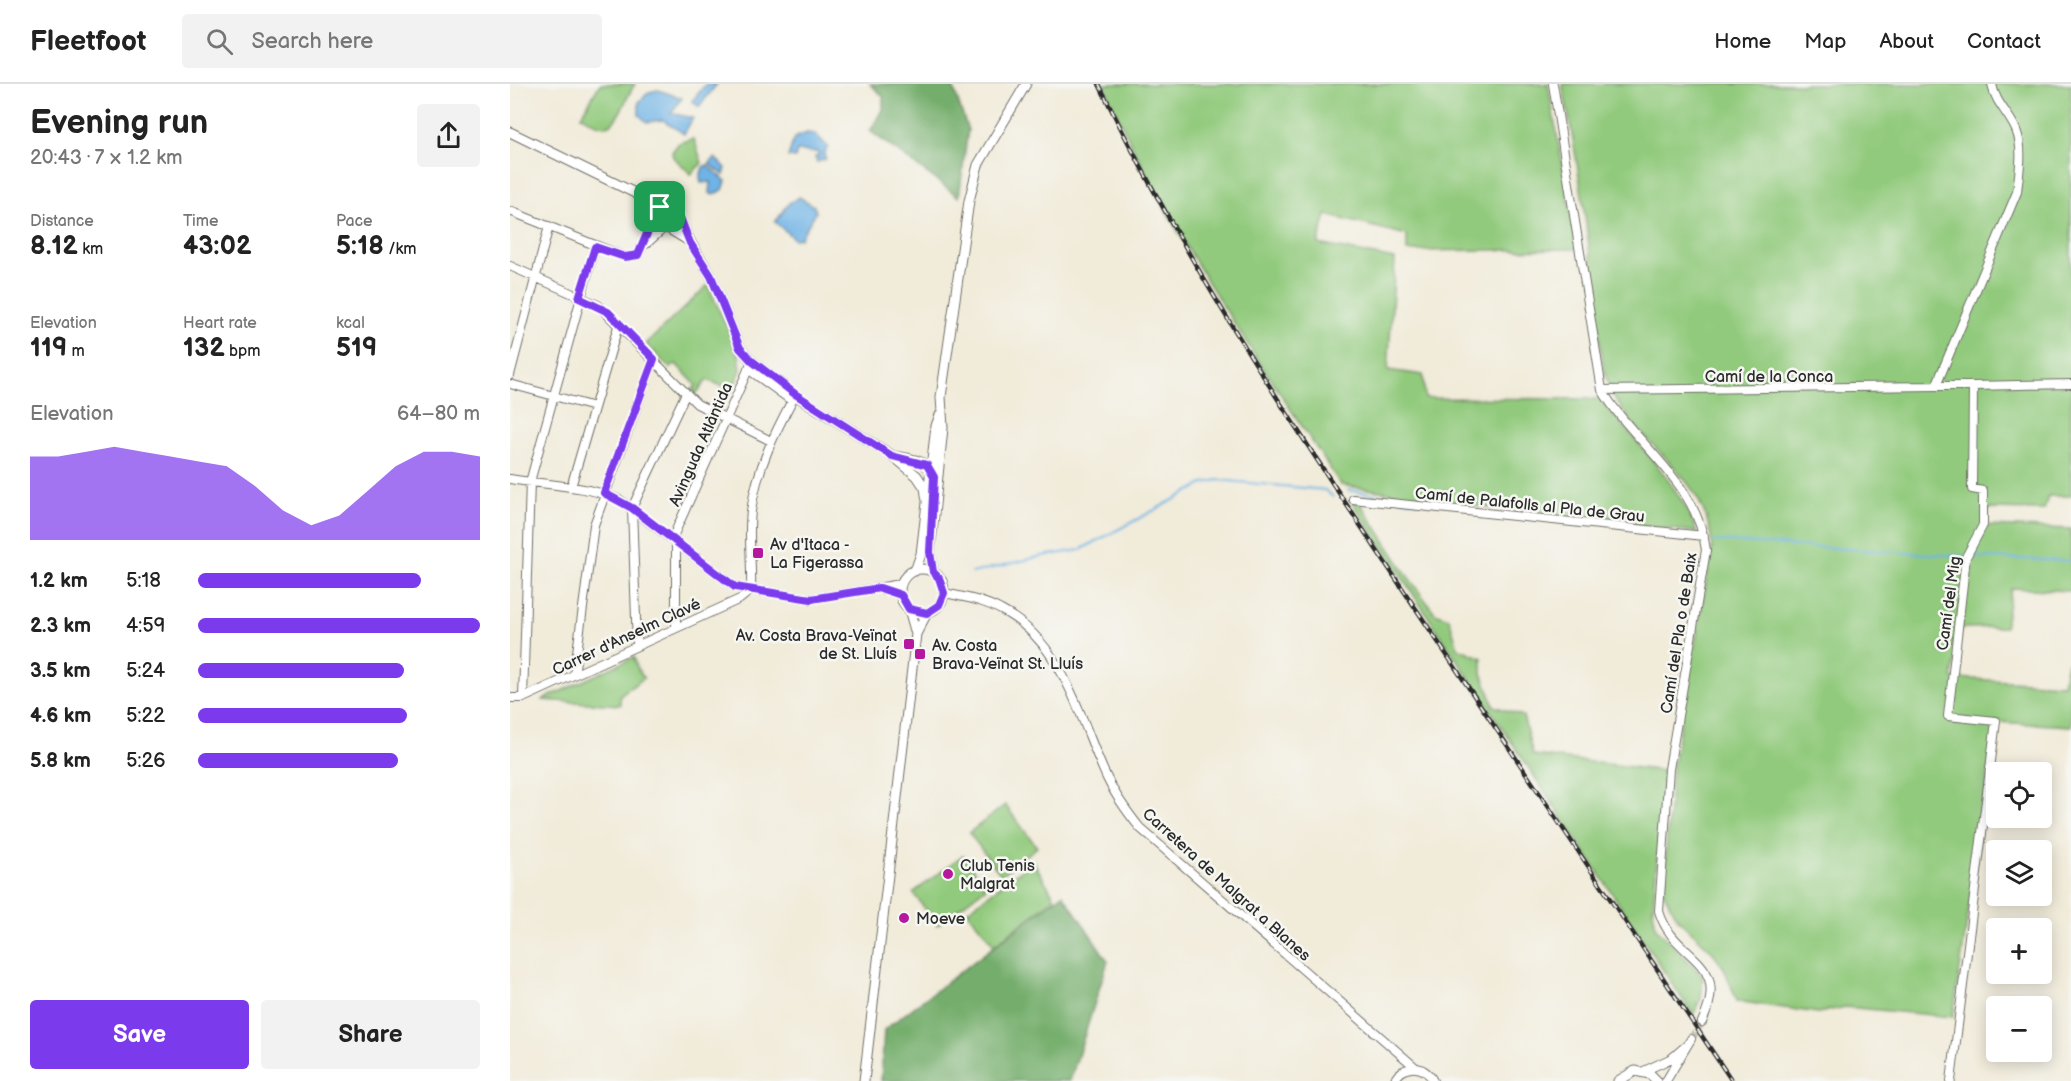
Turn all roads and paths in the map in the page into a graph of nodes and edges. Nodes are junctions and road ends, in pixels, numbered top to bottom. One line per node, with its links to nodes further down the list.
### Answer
1 (1026, 84): 31 (street)
2 (1553, 84): 26 (street, Camí del Pla o de Baix)
3 (1992, 84): 24 (street)
4 (510, 132): 5 (street)
5 (643, 198): 6 (street); 8 (street)
6 (666, 205): 8 (street); 9 (street)
7 (510, 211): 10 (street)
8 (656, 216): 11 (street); 14 (street)
9 (678, 217): 11 (street); 12 (street)
10 (549, 226): 13 (street); 16 (street)
11 (666, 227): 12 (street); 14 (street)
12 (690, 243): 20 (street)
13 (595, 247): 14 (street); 17 (street)
14 (643, 247)
15 (510, 266): 16 (street)
16 (536, 278): 17 (street); 21 (street)
17 (579, 298): 18 (street); 28 (street)
18 (619, 323): 19 (street); 30 (street)
19 (654, 359): 27 (street); 43 (street)
20 (750, 365): 29 (street); 32 (street, Avinguda Atlàntida)
21 (510, 375)
22 (510, 384): 28 (street)
23 (2071, 384): 25 (street)
24 (1936, 386): 25 (street); 26 (street, Camí de la Conca)
25 (1973, 386): 76 (street, Camí del Mig)
26 (1602, 390): 48 (street, Camí del Pla o de Baix)
27 (686, 393): 32 (street); 46 (street)
28 (553, 395): 30 (street); 41 (street)
29 (794, 398): 34 (street); 36 (street)
30 (594, 406): 42 (street)
31 (941, 412): 33 (street); 35 (street)
32 (727, 420): 34 (street); 49 (street, Avinguda Atlàntida)
33 (942, 432): 38 (street); 47 (street)
34 (771, 441): 54 (street)
35 (934, 444): 37 (street); 38 (street)
36 (892, 456): 37 (street); 39 (street)
37 (914, 460): 38 (street)
38 (931, 471): 39 (street); 45 (street); 47 (street)
39 (917, 476): 45 (street)
40 (510, 479): 41 (street)
41 (530, 482): 42 (street); 64 (street)
42 (571, 487): 43 (street)
43 (604, 493): 46 (street); 62 (street)
44 (1353, 499): 48 (street, Camí de Palafolls al Pla de Grau)
45 (927, 501): 50 (street)
46 (632, 508): 49 (street); 61 (street)
47 (934, 510): 51 (street)
48 (1704, 536): 65 (street, Camí del Pla o de Baix)
49 (674, 541): 54 (street); 59 (street)
50 (915, 571): 51 (street); 52 (street)
51 (933, 572): 55 (street)
52 (902, 584): 53 (street); 56 (street)
53 (880, 588): 54 (street); 56 (street)
54 (751, 590): 59 (street, Carrer d'Anselm Clavé)
55 (944, 593): 58 (street); 66 (street, Carretera de Malgrat a Blanes)
56 (901, 595): 57 (street)
57 (909, 609): 58 (street); 60 (street)
58 (927, 613): 60 (street)
59 (676, 628): 61 (street, Carrer d'Anselm Clavé)
60 (916, 634): 70 (street)
61 (638, 646): 62 (street, Carrer d'Anselm Clavé)
62 (574, 675): 64 (street, Carrer d'Anselm Clavé)
63 (510, 698): 64 (street, Carrer d'Anselm Clavé)
64 (523, 698)
65 (1702, 1022)
66 (1400, 1057): 67 (street, Carretera de Malgrat a Blanes); 69 (street)
67 (1415, 1067): 69 (street); 72 (street, Carretera de Malgrat a Blanes)
68 (1644, 1071): 73 (street); 74 (street); 75 (street)
69 (1399, 1073): 71 (street)
70 (864, 1081)
71 (1394, 1081)
72 (1433, 1081)
73 (1618, 1081)
74 (1657, 1081)
75 (1666, 1081)
76 (1951, 1081)

